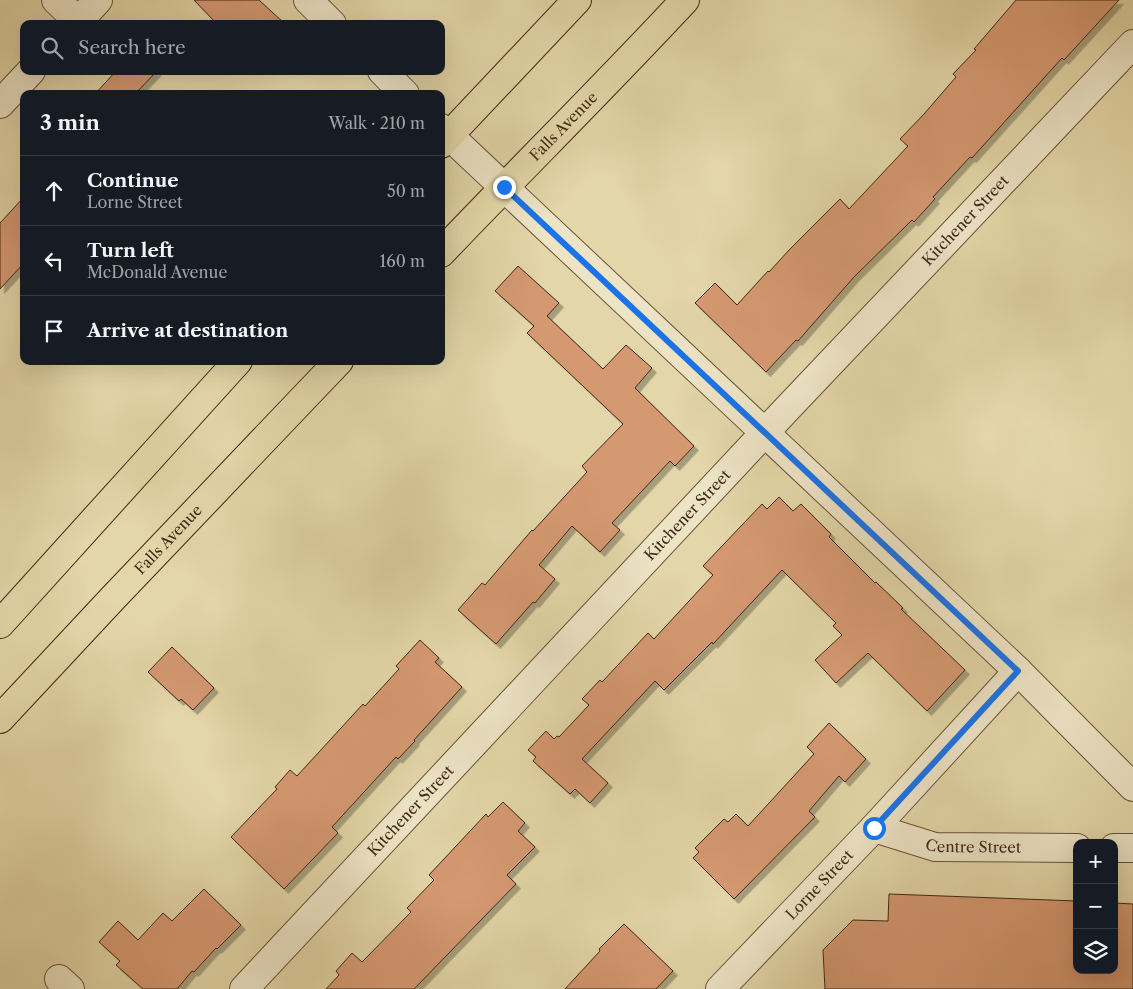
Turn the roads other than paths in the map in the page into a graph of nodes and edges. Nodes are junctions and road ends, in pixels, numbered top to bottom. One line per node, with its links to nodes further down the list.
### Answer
1 (56, 0): 6 (street)
2 (98, 0): 7 (street)
3 (308, 0): 8 (street)
4 (577, 0): 14 (highway)
5 (685, 0): 16 (highway, Falls Avenue)
6 (75, 20)
7 (79, 20)
8 (328, 20)
9 (1133, 44): 20 (street, Kitchener Street)
10 (27, 75): 13 (street)
11 (386, 75): 12 (street)
12 (401, 90)
13 (0, 104)
14 (445, 135)
15 (445, 137): 16 (street)
16 (504, 187): 17 (highway, Falls Avenue); 20 (street)
17 (445, 249)
18 (234, 365): 21 (highway)
19 (335, 365): 23 (highway, Falls Avenue)
20 (765, 433): 22 (street); 29 (street, Kitchener Street)
21 (0, 624)
22 (1018, 671): 24 (street); 25 (street, Lorne Street)
23 (0, 720)
24 (1133, 787)
25 (874, 828): 26 (street, Centre Street); 30 (street, Lorne Street)
26 (1073, 848)
27 (1118, 848): 28 (street)
28 (1133, 848)
29 (244, 989)
30 (720, 989)

